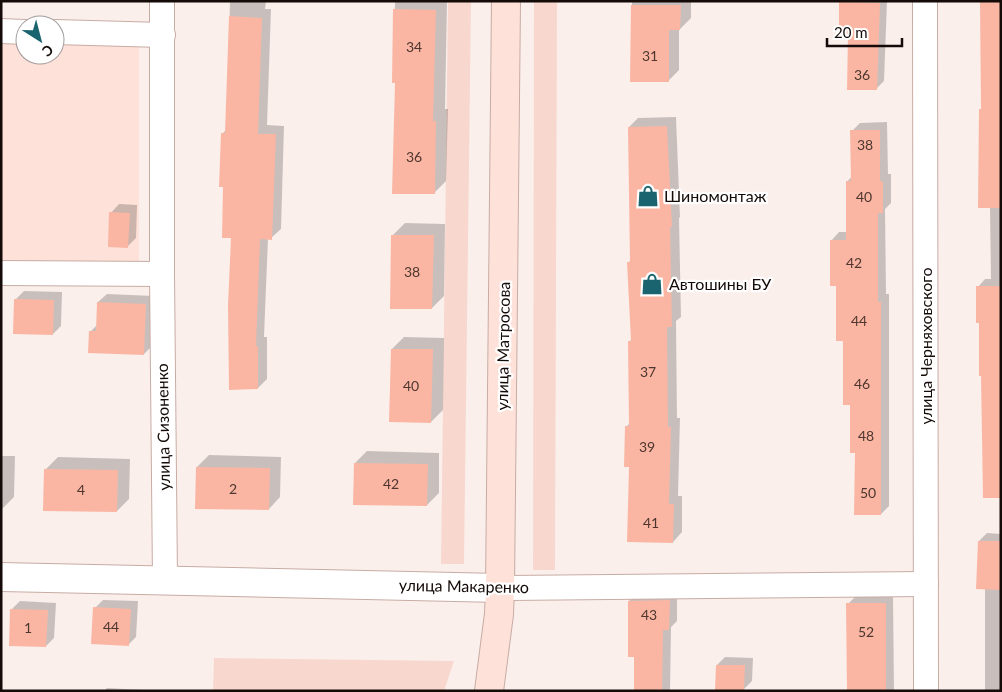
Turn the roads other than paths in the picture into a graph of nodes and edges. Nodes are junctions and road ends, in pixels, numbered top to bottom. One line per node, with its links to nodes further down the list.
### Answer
1 (162, 1): 7 (street, улица Сизоненко)
2 (506, 1): 13 (main road, улица Матросова)
3 (926, 1): 12 (street, улица Черняховского)
4 (1, 31): 5 (street)
5 (15, 32)
6 (65, 32): 7 (street)
7 (163, 35): 9 (street, улица Сизоненко)
8 (1, 273): 9 (street)
9 (162, 274): 11 (street, улица Сизоненко)
10 (1, 578): 11 (street, улица Макаренко)
11 (165, 580): 13 (street, улица Макаренко)
12 (926, 584): 13 (street, улица Макаренко); 15 (street, улица Черняховского)
13 (500, 588): 14 (main road, улица Матросова)
14 (490, 691)
15 (926, 691)

